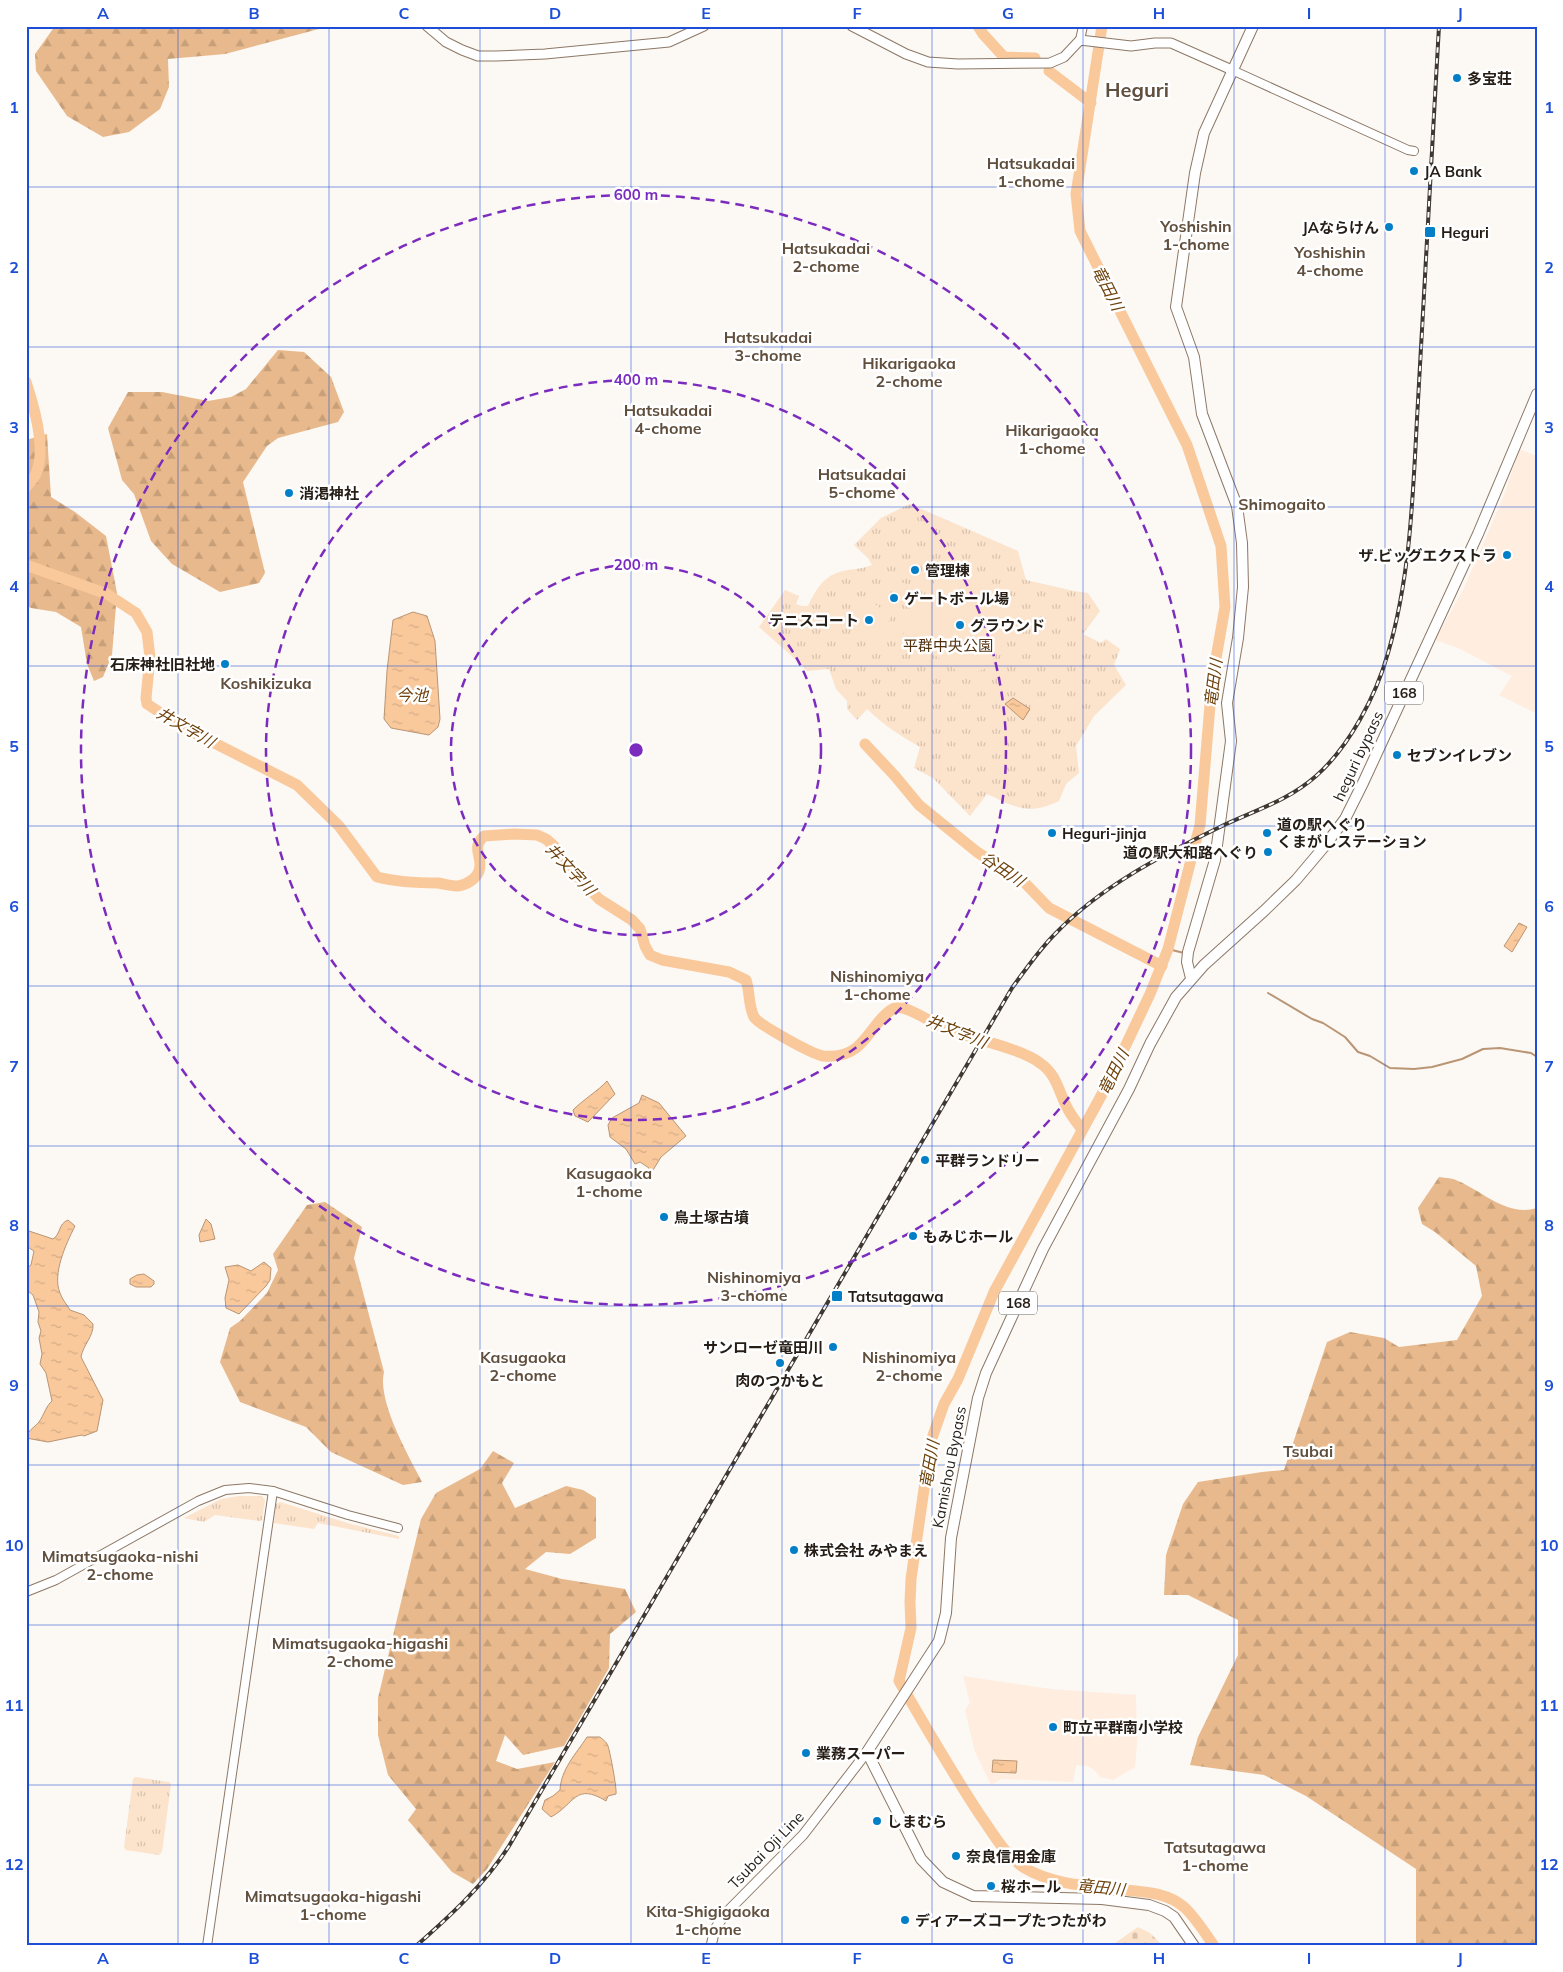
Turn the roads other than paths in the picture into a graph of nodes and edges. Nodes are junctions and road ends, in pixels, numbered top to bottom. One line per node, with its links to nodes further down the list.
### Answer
1 (427, 26): 2 (main road)
2 (704, 26)
3 (852, 26): 6 (main road)
4 (1083, 26): 6 (street)
5 (1253, 26): 7 (highway)
6 (1080, 40): 7 (main road)
7 (1232, 70): 8 (street); 10 (highway)
8 (1414, 151)
9 (1537, 394): 10 (highway, heguri bypass / 168)
10 (1191, 978): 14 (highway, Kamishou Bypass / 168)
11 (272, 1491): 12 (street); 13 (street); 15 (street)
12 (398, 1528)
13 (26, 1592)
14 (867, 1752): 16 (main road, Tsubai Oji Line); 17 (highway)
15 (206, 1946)
16 (711, 1946)
17 (1194, 1946)

